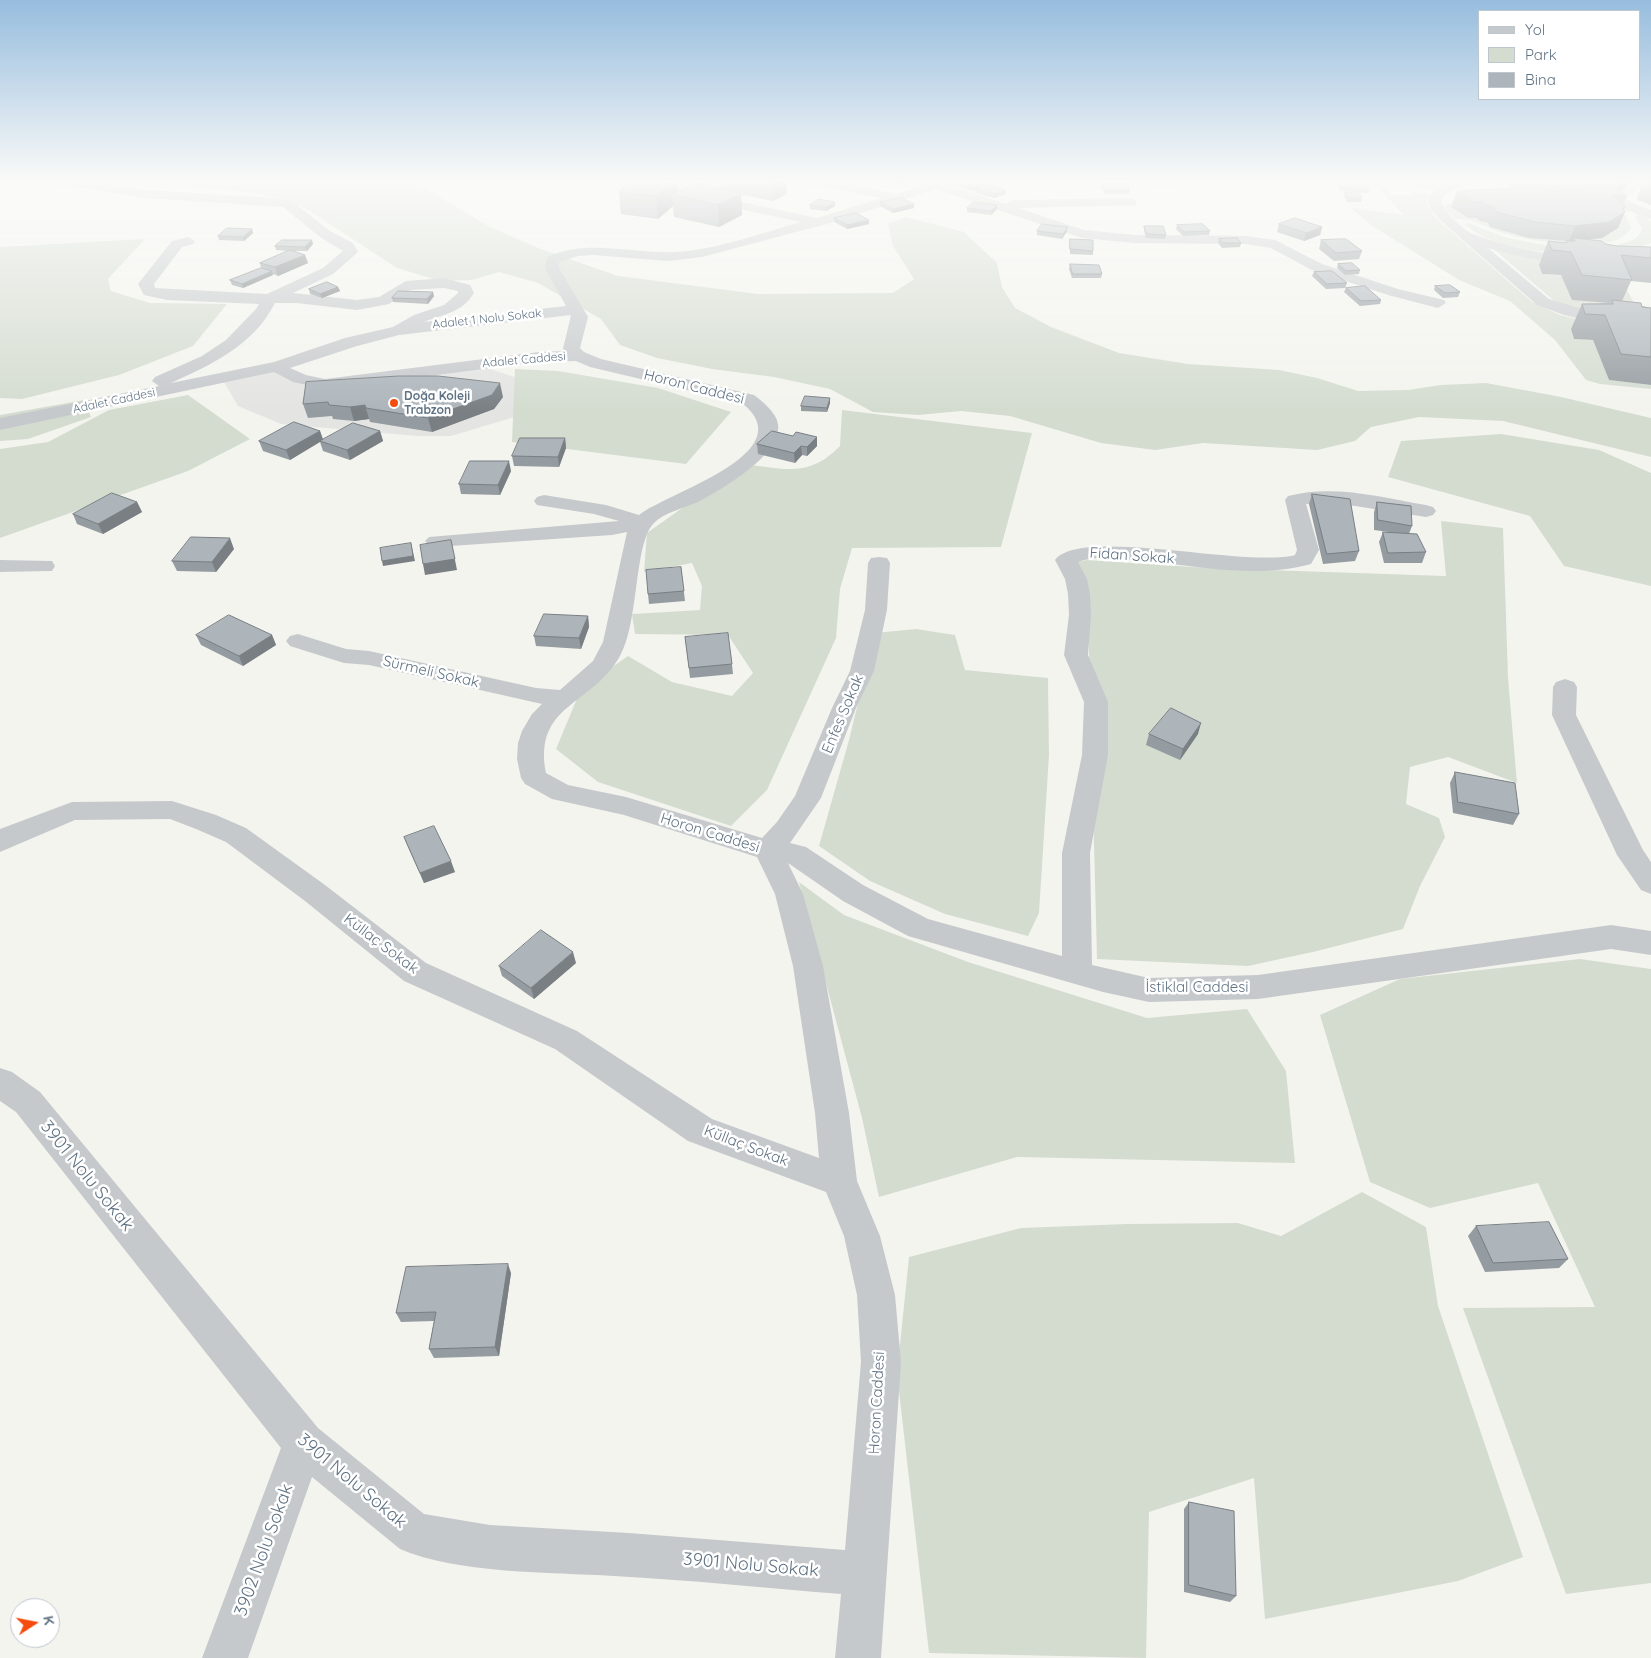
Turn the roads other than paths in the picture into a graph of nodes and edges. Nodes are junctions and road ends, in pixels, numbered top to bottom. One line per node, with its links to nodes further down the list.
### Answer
1 (167, 256): 10 (street, Adalet 1 Nolu Sokak)
2 (345, 256): 10 (street)
3 (558, 256): 12 (street)
4 (659, 256): 5 (street)
5 (674, 256)
6 (1298, 256): 11 (street)
7 (1489, 256): 13 (street)
8 (1561, 256): 9 (street)
9 (1622, 256)
10 (270, 299): 14 (street, Adalet 1 Nolu Sokak); 17 (street)
11 (1438, 303)
12 (576, 310): 14 (street, Adalet 1 Nolu Sokak); 15 (street, Adalet Caddesi)
13 (1651, 324)
14 (398, 330): 16 (street, Adalet 1 Nolu Sokak)
15 (578, 356): 16 (street, Adalet Caddesi); 21 (street, Horon Caddesi)
16 (278, 366): 17 (street, Adalet Caddesi)
17 (139, 395): 18 (street, Adalet Caddesi)
18 (0, 424)
19 (544, 501): 21 (street)
20 (1426, 511): 33 (street, Fidan Sokak)
21 (643, 524): 22 (street); 28 (street, Horon Caddesi)
22 (436, 541)
23 (879, 563): 30 (street, Enfes Sokak)
24 (0, 566): 25 (street)
25 (44, 566)
26 (298, 641): 28 (street, Sürmeli Sokak)
27 (1565, 687): 31 (street)
28 (564, 698): 30 (street, Horon Caddesi)
29 (0, 842): 35 (street, Küllaç Sokak)
30 (768, 850): 33 (street, İstiklal Caddesi); 35 (street, Horon Caddesi)
31 (1651, 883)
32 (1649, 940): 33 (street, İstiklal Caddesi)
33 (1077, 972)
34 (0, 1082): 36 (street, 3901 Nolu Sokak)
35 (839, 1181): 37 (street, Horon Caddesi)
36 (303, 1443): 37 (street, 3901 Nolu Sokak); 38 (street, 3902 Nolu Sokak)
37 (864, 1574): 39 (street, Horon Caddesi)
38 (225, 1658)
39 (858, 1658)

